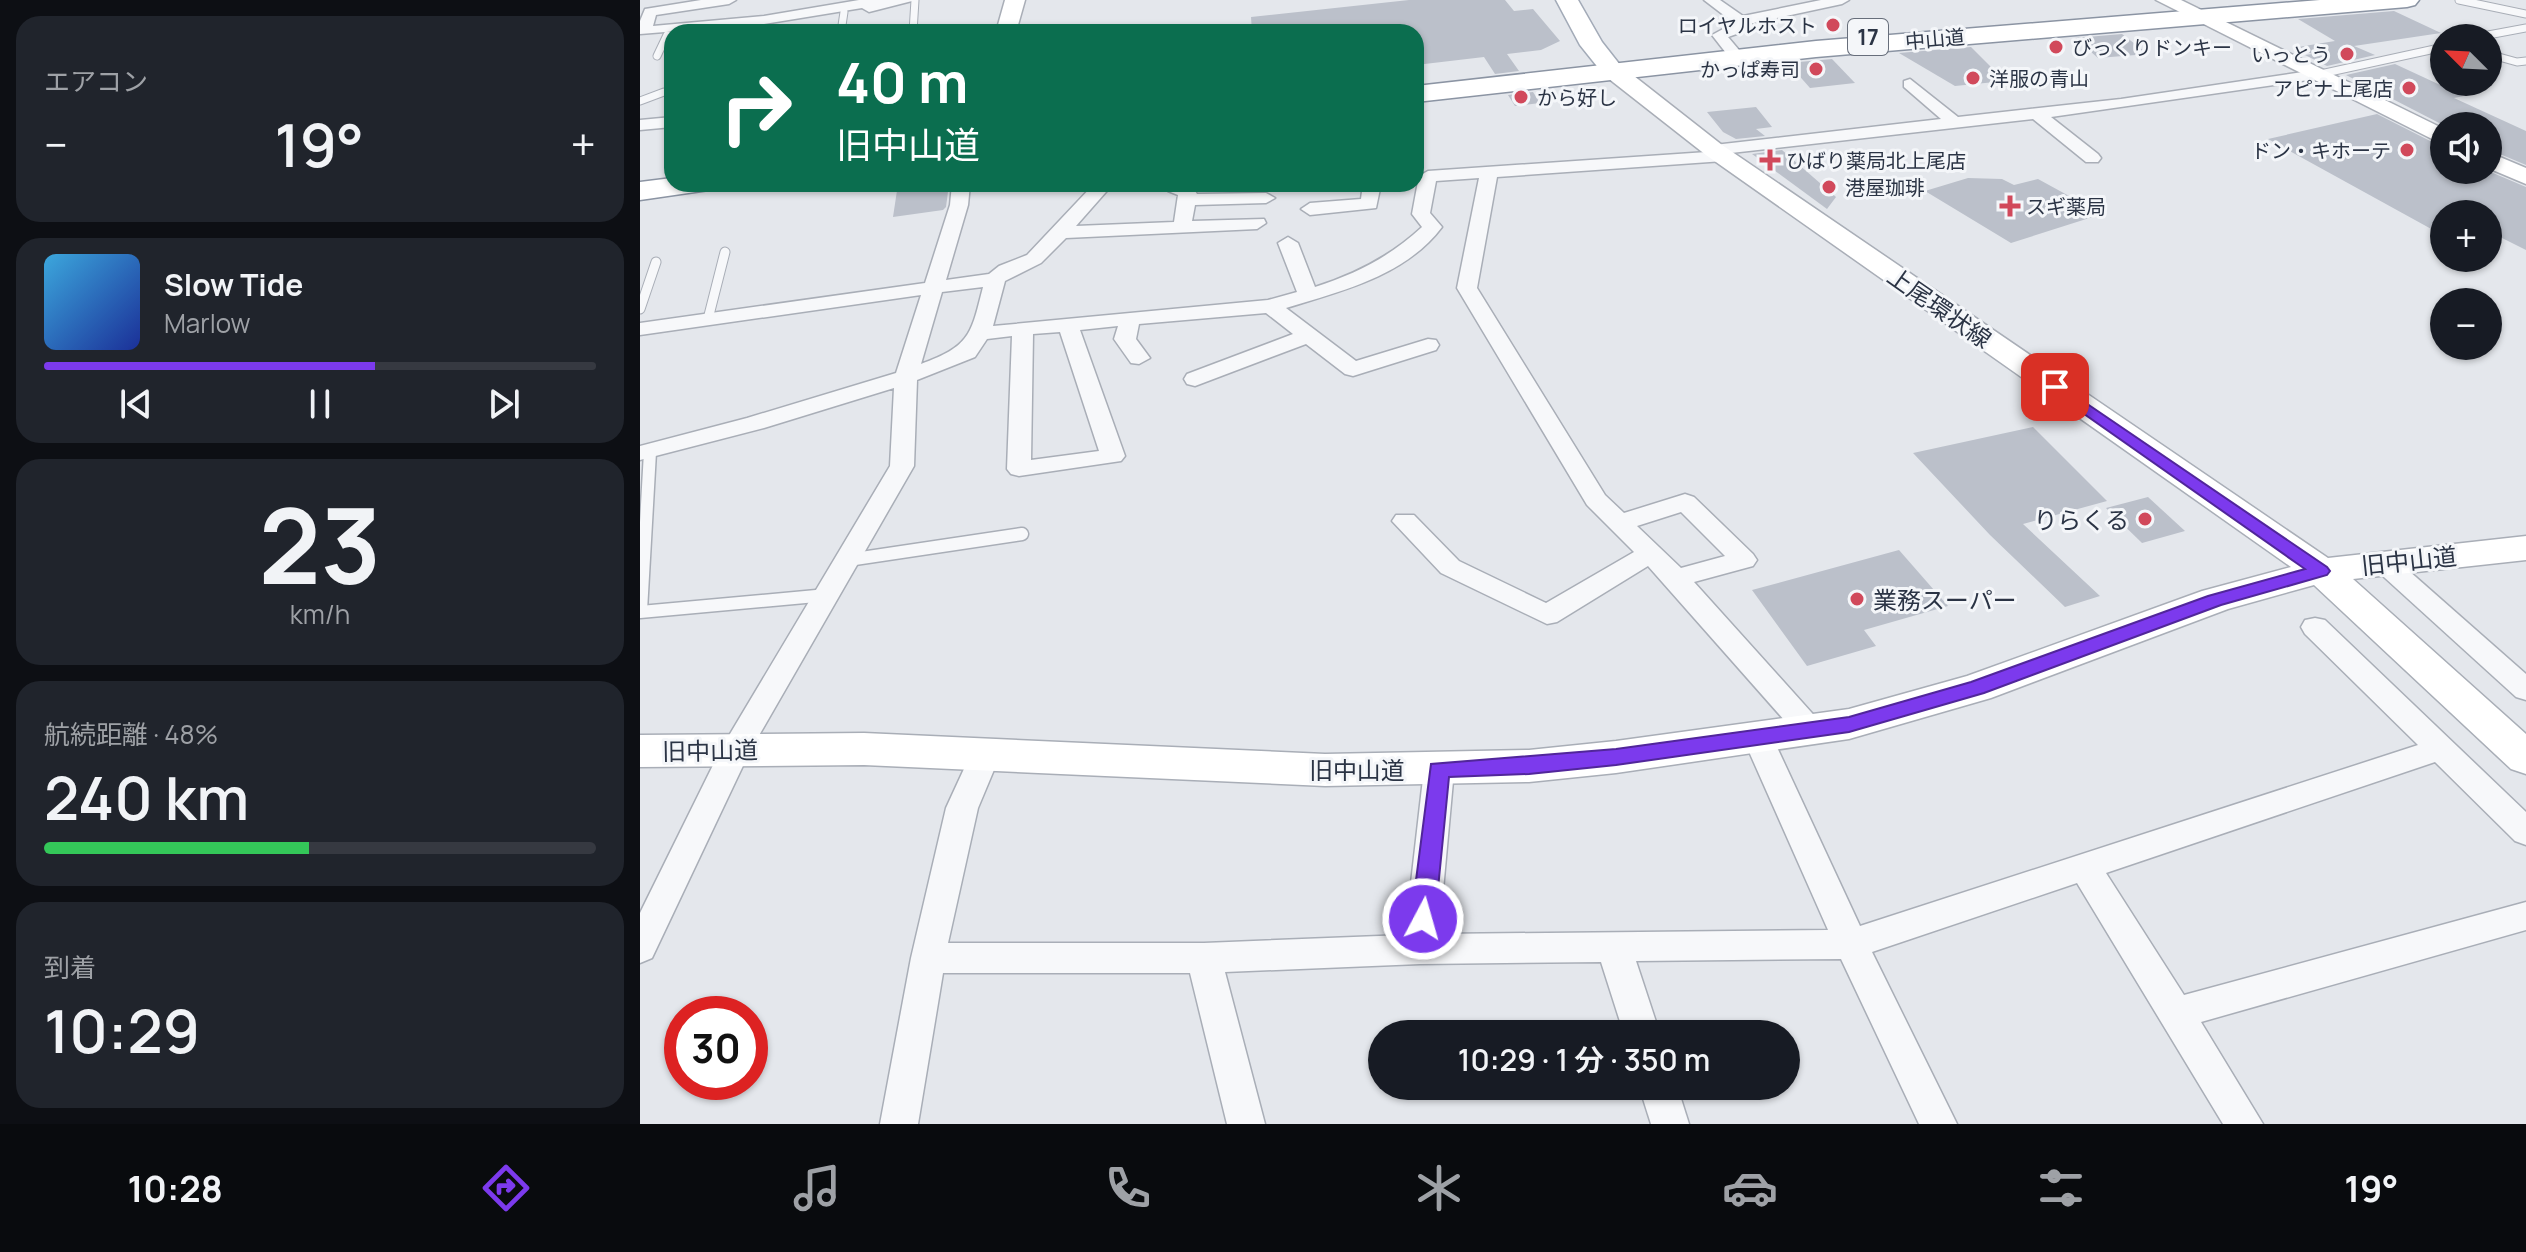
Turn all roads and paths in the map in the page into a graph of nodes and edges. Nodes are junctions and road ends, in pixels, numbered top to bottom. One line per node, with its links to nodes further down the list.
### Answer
1 (729, 0): 23 (street)
2 (885, 0): 16 (street)
3 (909, 0): 13 (street)
4 (915, 0): 19 (lane)
5 (1015, 0): 20 (main road)
6 (1567, 0): 32 (main road)
7 (1711, 0): 15 (street)
8 (1842, 0): 15 (street)
9 (2322, 0): 12 (highway, 中山道 / 17)
10 (2407, 0): 12 (highway, 中山道 / 17)
11 (2459, 0): 14 (lane)
12 (2183, 9): 27 (highway, 中山道 / 17); 32 (highway, 中山道 / 17); 33 (main road)
13 (844, 12): 17 (street); 18 (lane)
14 (2526, 14)
15 (1740, 21): 27 (street)
16 (720, 24)
17 (780, 24)
18 (842, 24)
19 (914, 24)
20 (1008, 24)
21 (2526, 28): 24 (lane)
22 (664, 29): 23 (street)
23 (642, 31): 25 (street)
24 (2502, 32)
25 (664, 33)
26 (664, 43): 29 (lane)
27 (1731, 50): 32 (highway, 中山道 / 17)
28 (2430, 50): 33 (lane)
29 (657, 56)
30 (2502, 58): 31 (lane)
31 (2526, 61)
32 (1608, 66): 35 (highway, 中山道 / 17); 37 (highway, 中山道 / 17); 44 (main road, 上尾環状線)
33 (2316, 75): 39 (street); 43 (main road)
34 (1910, 84): 41 (street)
35 (1424, 85)
36 (664, 92): 38 (lane)
37 (1424, 93)
38 (640, 101)
39 (2036, 113): 41 (street); 45 (street)
40 (664, 122): 42 (street)
41 (1955, 123): 44 (street)
42 (640, 125)
43 (2430, 131)
44 (1719, 153): 47 (street); 90 (main road, 上尾環状線)
45 (2092, 158)
46 (2502, 166): 48 (main road)
47 (1489, 174): 68 (street); 84 (street)
48 (2526, 177)
49 (664, 180): 50 (highway)
50 (640, 183)
51 (664, 188): 52 (highway)
52 (640, 191)
53 (960, 192): 67 (street)
54 (1094, 192): 62 (street)
55 (1186, 192): 58 (street)
56 (1371, 192): 59 (street)
57 (1266, 198): 58 (street)
58 (1187, 200): 61 (street)
59 (1310, 209)
60 (1257, 223): 61 (street)
61 (1182, 227): 62 (street)
62 (1058, 233): 66 (street)
63 (1288, 243): 68 (street)
64 (725, 252): 71 (lane)
65 (656, 262): 70 (lane)
66 (995, 279): 67 (street); 76 (street)
67 (932, 289): 71 (street); 80 (street)
68 (1308, 295): 69 (street)
69 (1270, 306): 72 (street); 77 (street)
70 (640, 309)
71 (708, 319): 74 (street)
72 (1130, 319): 73 (street); 79 (street)
73 (1068, 325): 75 (street); 75 (street)
74 (640, 329)
75 (1023, 329): 76 (street)
76 (981, 333): 80 (street)
77 (1309, 335): 78 (street); 81 (street)
78 (1428, 345)
79 (1139, 358)
80 (906, 377): 82 (street); 88 (street)
81 (1195, 379)
82 (645, 452): 93 (lane)
83 (1405, 521): 87 (street)
84 (1620, 523): 87 (street); 91 (street)
85 (1022, 534): 88 (lane)
86 (2526, 548): 89 (main road, 旧中山道)
87 (1651, 553): 91 (street)
88 (848, 560): 92 (street)
89 (2383, 562): 90 (main road, 旧中山道); 95 (street)
90 (2321, 571): 96 (main road, 旧中山道); 102 (main road, 上尾環状線)
91 (1676, 578): 96 (street)
92 (827, 595): 93 (lane); 98 (street)
93 (641, 612)
94 (2315, 627): 99 (street)
95 (2526, 690)
96 (1810, 730): 97 (main road, 旧中山道)
97 (1758, 738): 103 (main road, 旧中山道); 108 (street)
98 (736, 749): 100 (main road, 旧中山道); 101 (main road, 旧中山道); 107 (street)
99 (2440, 749): 104 (street); 105 (street)
100 (640, 751)
101 (986, 753): 103 (main road, 旧中山道); 111 (street)
102 (2526, 758)
103 (1439, 770): 110 (street)
104 (2526, 832)
105 (2085, 867): 108 (street); 113 (street)
106 (2526, 916): 113 (street)
107 (641, 940)
108 (1851, 944): 109 (street); 117 (street)
109 (1614, 948): 110 (street); 114 (street)
110 (1420, 949): 112 (street)
111 (928, 958): 112 (street); 115 (street)
112 (1204, 958): 116 (street)
113 (2176, 1013): 118 (street)
114 (1637, 1020)
115 (899, 1124)
116 (1246, 1124)
117 (1938, 1124)
118 (2244, 1124)

